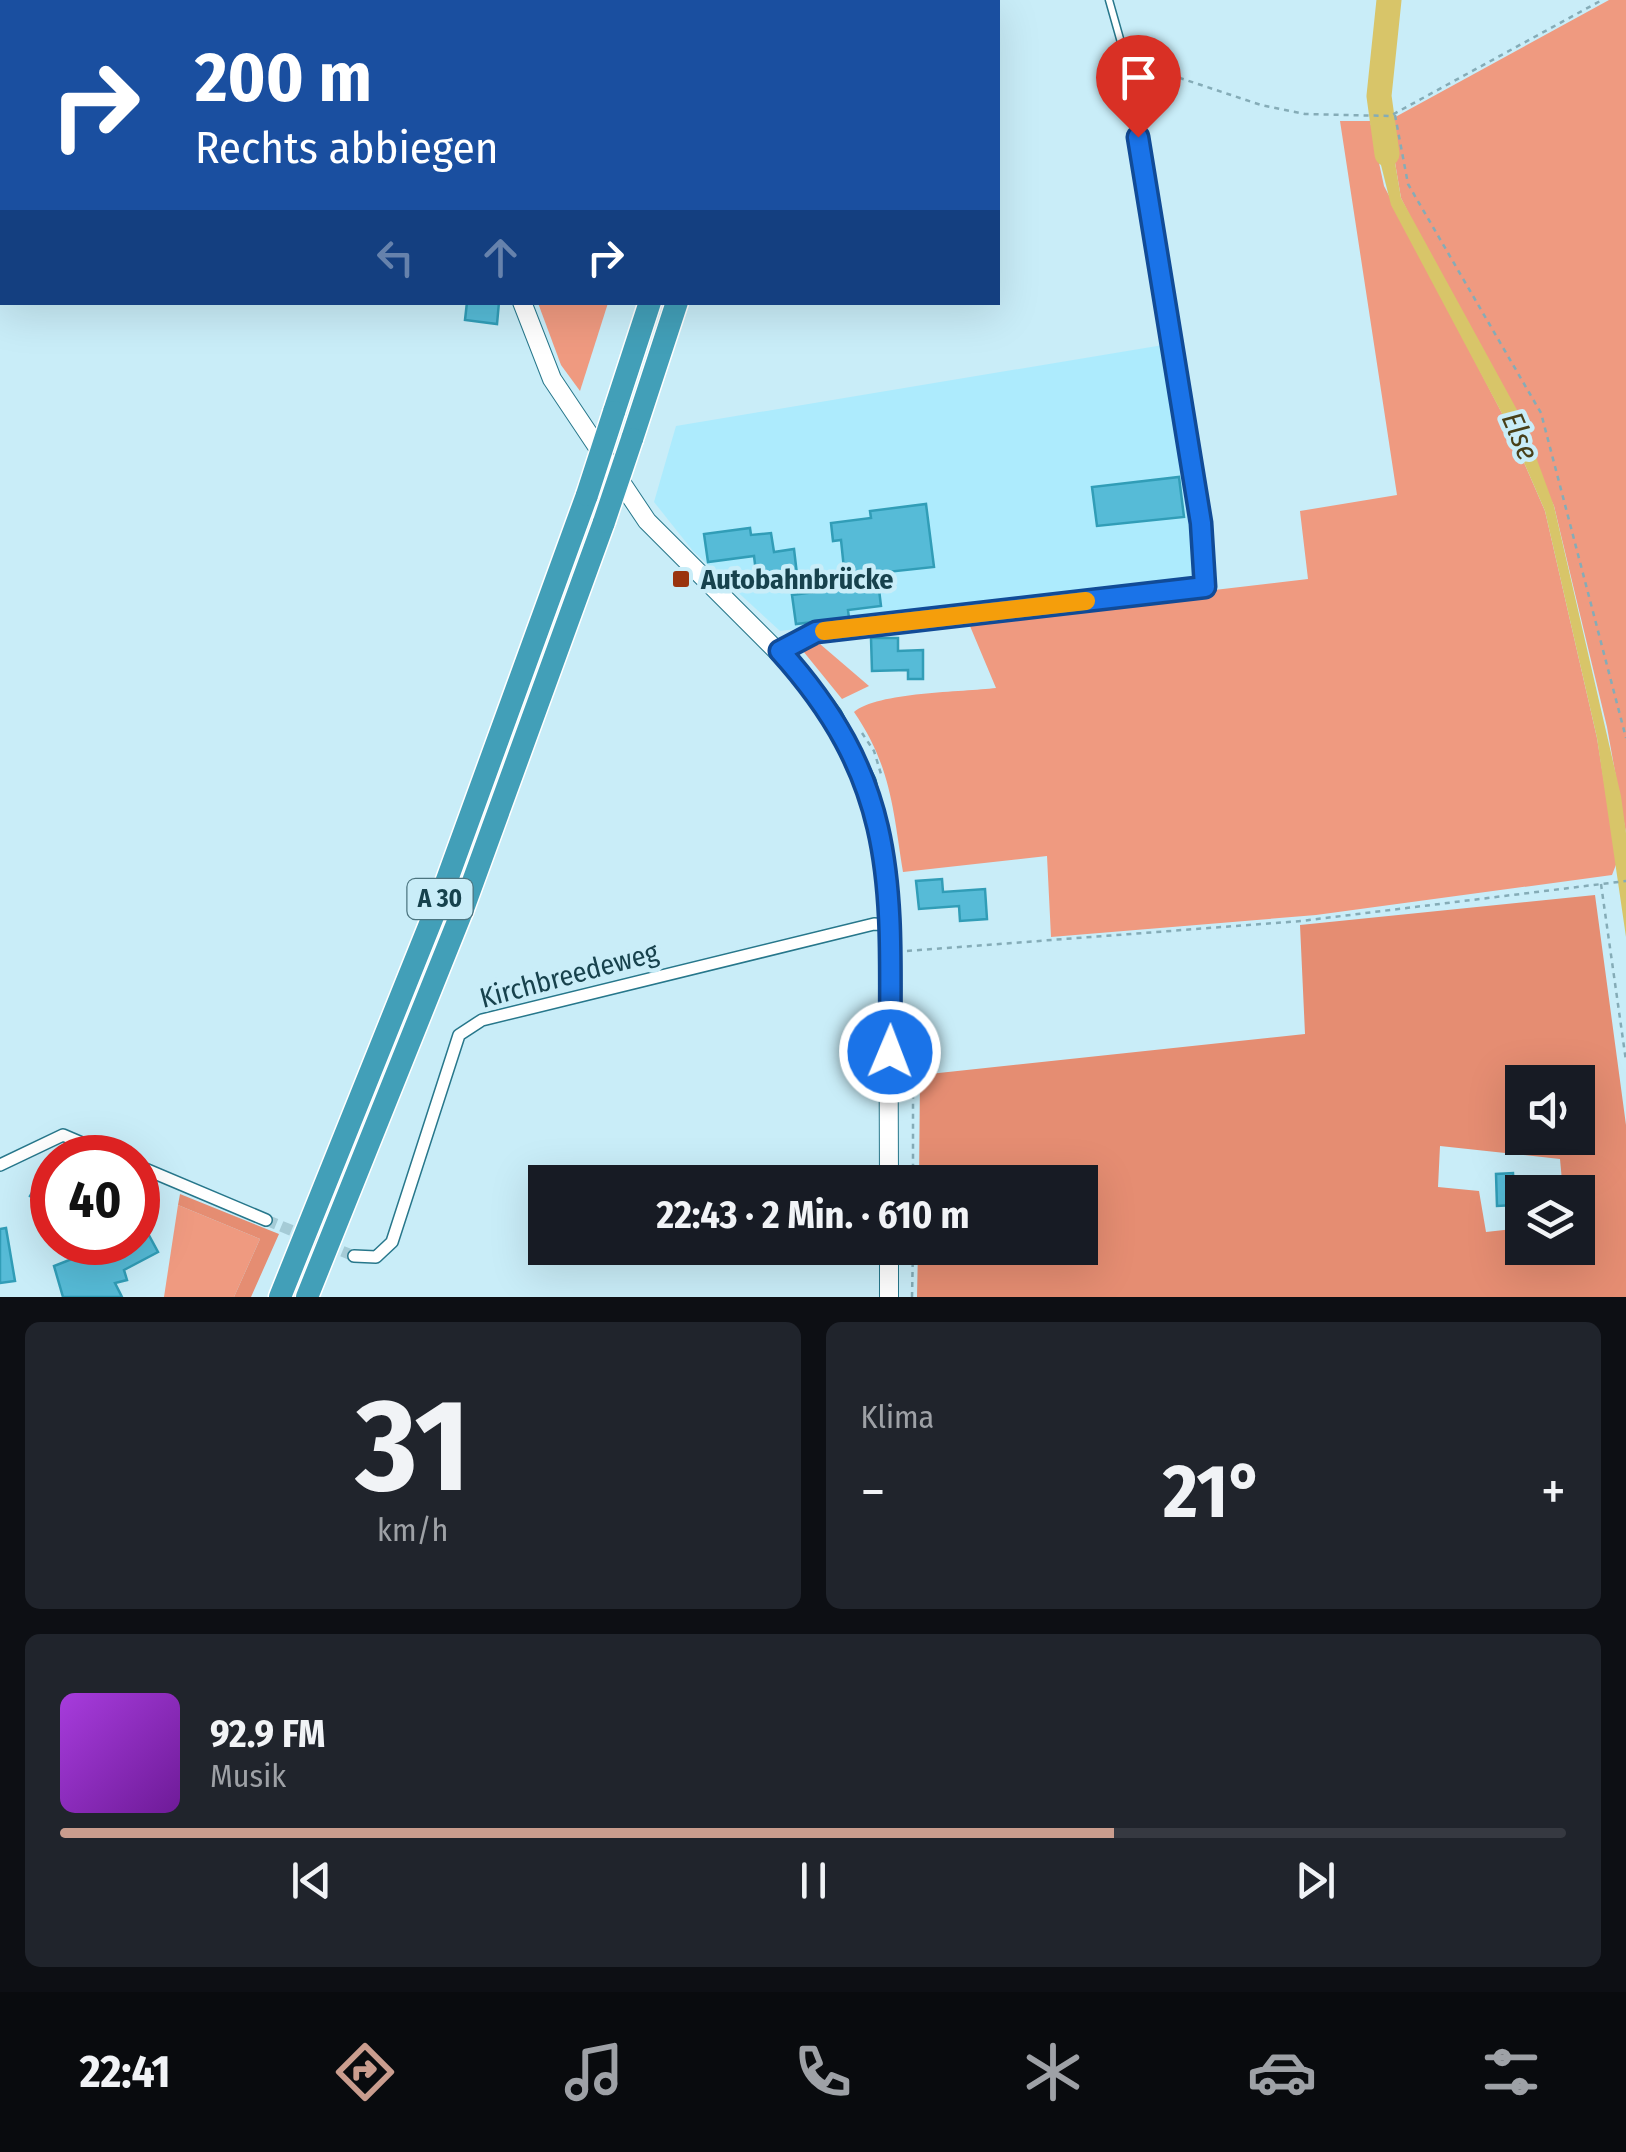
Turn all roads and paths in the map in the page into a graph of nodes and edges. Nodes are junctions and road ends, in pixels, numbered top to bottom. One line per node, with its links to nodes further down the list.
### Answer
1 (1110, 0): 3 (lane)
2 (1602, 0): 4 (path)
3 (1126, 60): 4 (path); 8 (street)
4 (1392, 116): 9 (path)
5 (523, 305): 8 (street)
6 (649, 305): 23 (highway, A 30, bridge)
7 (676, 305): 24 (highway, A 30, bridge)
8 (780, 651): 12 (street)
9 (1626, 738)
10 (1626, 881): 11 (path)
11 (1600, 884): 13 (path); 14 (path)
12 (890, 924): 13 (street); 20 (street, Kirchbreedeweg)
13 (890, 950): 17 (street)
14 (1626, 1061)
15 (30, 1151): 16 (street)
16 (0, 1165)
17 (889, 1165)
18 (160, 1175): 19 (street)
19 (266, 1220)
20 (354, 1256)
21 (888, 1265): 25 (street)
22 (913, 1265): 26 (path)
23 (280, 1297)
24 (307, 1297)
25 (889, 1297)
26 (912, 1297)

